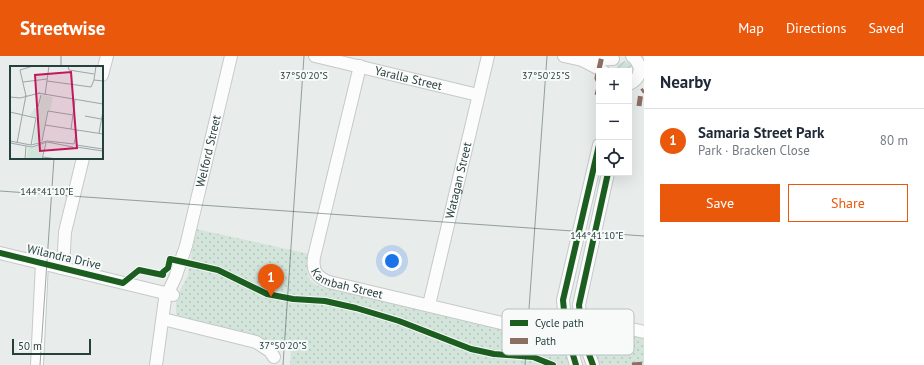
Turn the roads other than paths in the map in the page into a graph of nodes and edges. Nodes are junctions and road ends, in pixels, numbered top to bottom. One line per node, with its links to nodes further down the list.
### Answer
1 (106, 56): 12 (street)
2 (231, 56): 20 (street, Welford Street)
3 (315, 56): 9 (street, Yaralla Street)
4 (488, 56): 14 (street, Watagan Street)
5 (564, 56): 7 (street)
6 (614, 57): 7 (street); 11 (street)
7 (582, 60): 10 (street)
8 (638, 61): 13 (street)
9 (360, 66): 14 (street, Yaralla Street); 21 (street, Kambah Street)
10 (597, 68)
11 (610, 68)
12 (103, 70)
13 (633, 84)
14 (478, 95): 21 (street, Watagan Street)
15 (596, 158): 22 (street)
16 (82, 159): 19 (street)
17 (607, 176): 23 (street)
18 (0, 253): 19 (street, Wilandra Drive)
19 (51, 265): 20 (street, Wilandra Drive); 31 (street)
20 (170, 294): 24 (street, Welford Street)
21 (429, 305): 25 (street, Kambah Street)
22 (564, 309)
23 (579, 309)
24 (167, 320): 30 (street); 32 (street, Welford Street)
25 (502, 323)
26 (634, 330): 27 (street)
27 (644, 332)
28 (572, 355): 33 (street)
29 (589, 355): 34 (street)
30 (274, 357)
31 (37, 365)
32 (156, 365)
33 (576, 365)
34 (593, 365)

